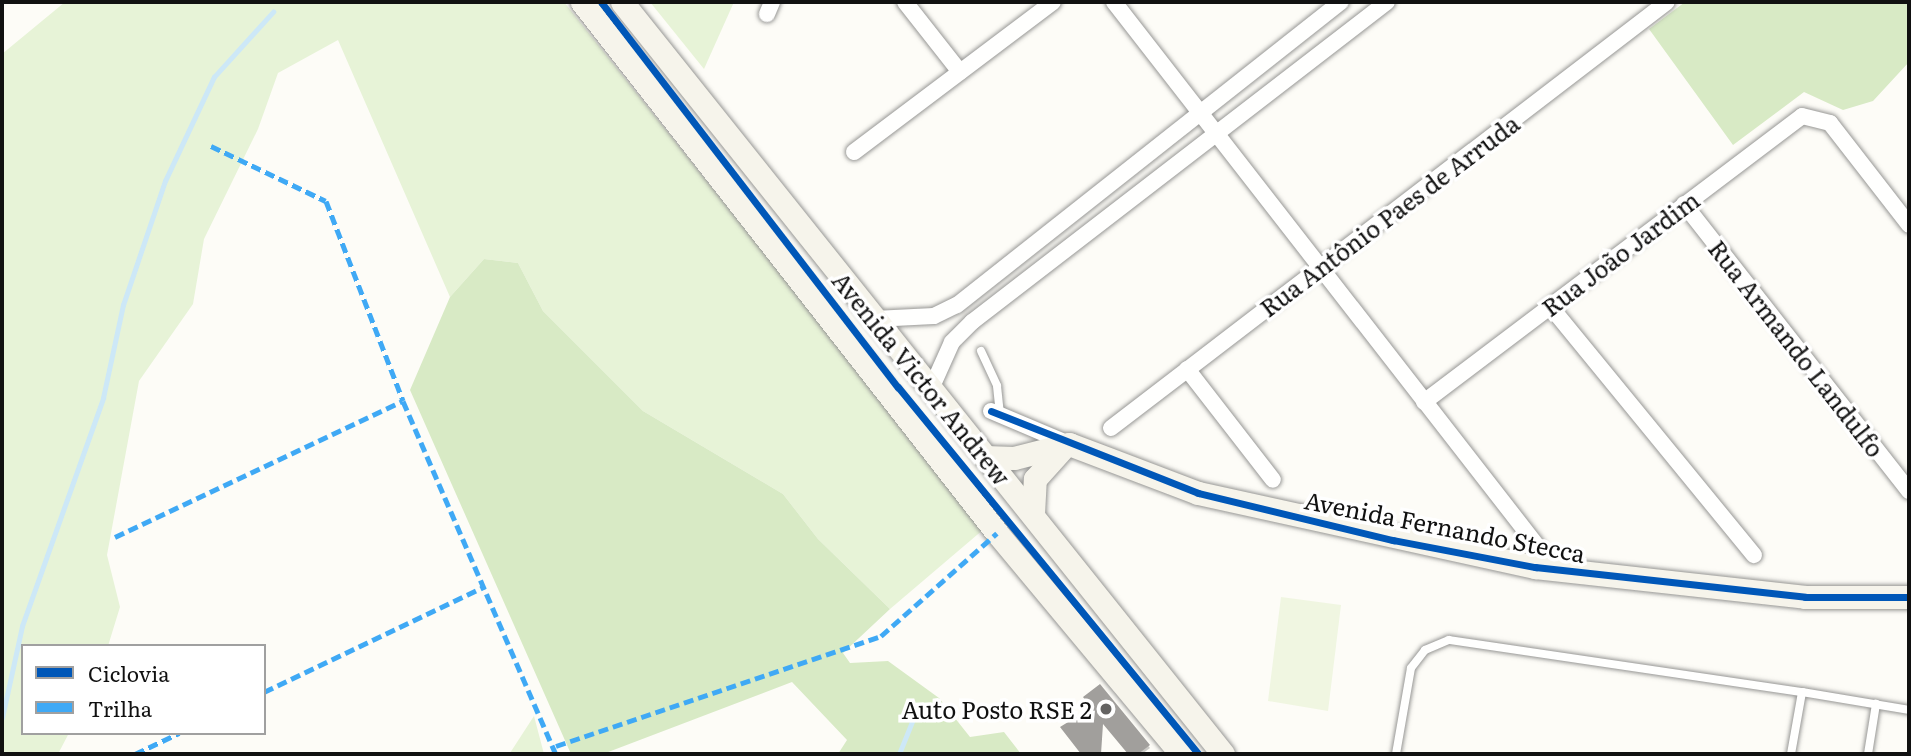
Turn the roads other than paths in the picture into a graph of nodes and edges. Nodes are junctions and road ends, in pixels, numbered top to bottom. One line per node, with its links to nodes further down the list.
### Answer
1 (582, 2): 39 (main road, Avenida Victor Andrew)
2 (622, 2): 21 (main road, Avenida Victor Andrew)
3 (905, 2): 9 (street)
4 (1053, 2): 9 (street)
5 (1114, 2): 10 (street)
6 (1341, 2): 10 (street)
7 (1387, 2): 11 (street)
8 (1667, 2): 19 (street, Rua Antônio Paes de Arruda)
9 (960, 72): 12 (street)
10 (1200, 112): 11 (street); 16 (street)
11 (1216, 133): 18 (street); 19 (street)
12 (854, 152)
13 (1874, 180): 14 (street); 15 (street, Rua João Jardim); 17 (street)
14 (1909, 204)
15 (1684, 205): 20 (street, Rua João Jardim); 31 (street, Rua Armando Landulfo)
16 (1071, 212): 18 (street); 21 (street)
17 (1909, 225)
18 (1065, 249): 24 (street)
19 (1320, 268): 23 (street, Rua Antônio Paes de Arruda); 25 (street)
20 (1550, 306): 25 (street, Rua João Jardim); 34 (street)
21 (874, 319): 24 (main road, Avenida Victor Andrew)
22 (981, 351): 26 (lane)
23 (1187, 369): 27 (street, Rua Antônio Paes de Arruda); 30 (street)
24 (931, 389): 29 (main road, Avenida Victor Andrew)
25 (1424, 402): 33 (street)
26 (995, 412): 28 (street, Avenida Fernando Stecca)
27 (1111, 428)
28 (1069, 444): 29 (main road); 32 (main road); 35 (main road, Avenida Fernando Stecca)
29 (985, 457): 32 (main road, Avenida Victor Andrew)
30 (1273, 480)
31 (1909, 491)
32 (1033, 514): 40 (main road, Avenida Victor Andrew)
33 (1538, 547)
34 (1754, 555)
35 (1909, 597)
36 (1802, 692): 37 (lane); 41 (lane); 42 (lane)
37 (1876, 704): 38 (lane); 43 (lane)
38 (1909, 710)
39 (1181, 754)
40 (1223, 754)
41 (1396, 754)
42 (1791, 754)
43 (1868, 754)

